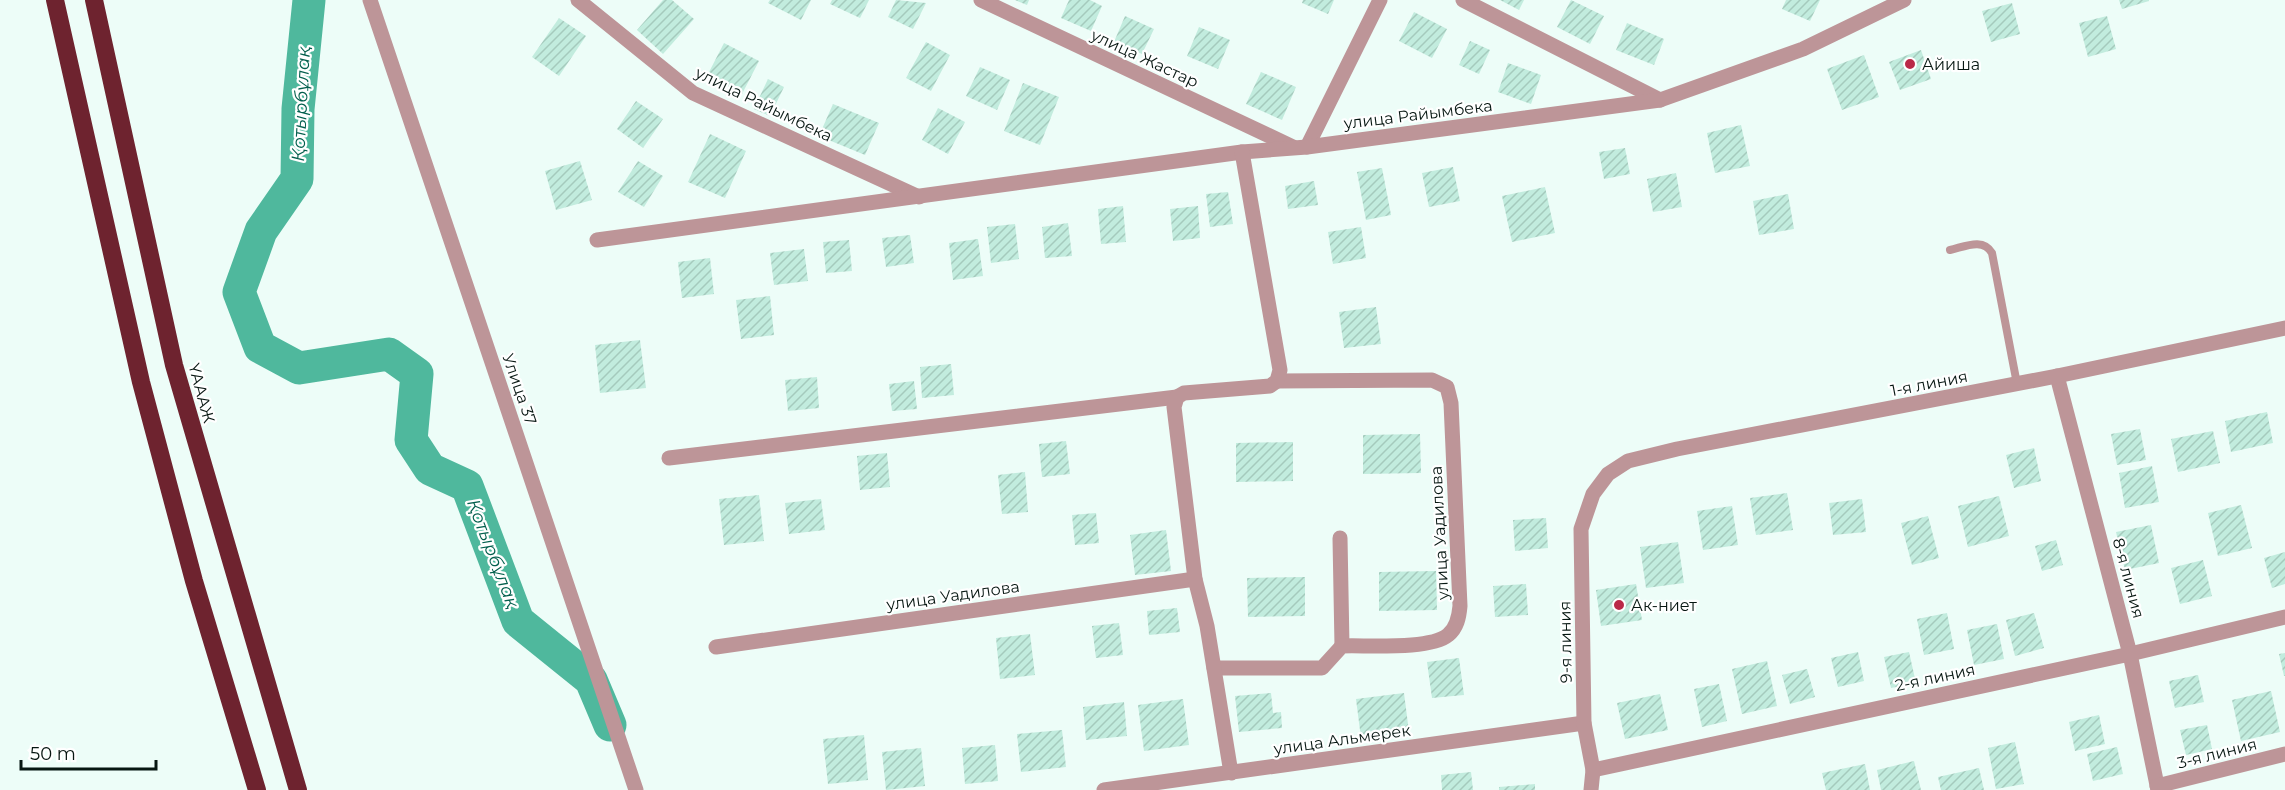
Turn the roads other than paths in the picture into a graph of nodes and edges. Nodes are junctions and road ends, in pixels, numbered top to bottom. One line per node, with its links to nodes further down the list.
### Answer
1 (55, 0): 34 (highway)
2 (94, 0): 35 (highway, ҮАААЖ)
3 (370, 0): 36 (street, Улица 37)
4 (578, 0): 12 (street, улица Райымбека)
5 (981, 0): 10 (street, улица Жастар)
6 (1380, 0): 10 (street)
7 (1463, 0): 9 (street)
8 (1904, 0): 9 (street, улица Райымбека)
9 (1660, 100): 10 (street, улица Райымбека)
10 (1301, 147): 11 (street, улица Райымбека)
11 (1242, 152): 12 (street, улица Райымбека); 17 (street)
12 (919, 197): 13 (street, улица Райымбека)
13 (597, 240)
14 (1950, 250): 18 (lane)
15 (2285, 328): 16 (street, 1-я линия)
16 (2057, 376): 18 (street, 1-я линия); 27 (street, 8-я линия)
17 (1278, 381): 19 (street); 25 (street, улица Уадилова)
18 (2017, 384): 21 (street, 1-я линия)
19 (1177, 398): 20 (street); 23 (street)
20 (669, 458)
21 (1593, 494): 29 (street, 9-я линия)
22 (1340, 538): 25 (street)
23 (1195, 579): 26 (street, улица Уадилова); 28 (street)
24 (2285, 616): 27 (street, 2-я линия)
25 (1342, 646): 28 (street)
26 (716, 647)
27 (2130, 654): 31 (street, 2-я линия); 33 (street, 8-я линия)
28 (1214, 668): 32 (street)
29 (1584, 723): 31 (street, 9-я линия); 32 (street, улица Альмерек)
30 (2285, 754): 33 (street, 3-я линия)
31 (1593, 770): 38 (street, 9-я линия)
32 (1231, 773): 37 (street, улица Альмерек)
33 (2158, 788)
34 (257, 790)
35 (298, 790)
36 (636, 790)
37 (1104, 790)
38 (1591, 790)

